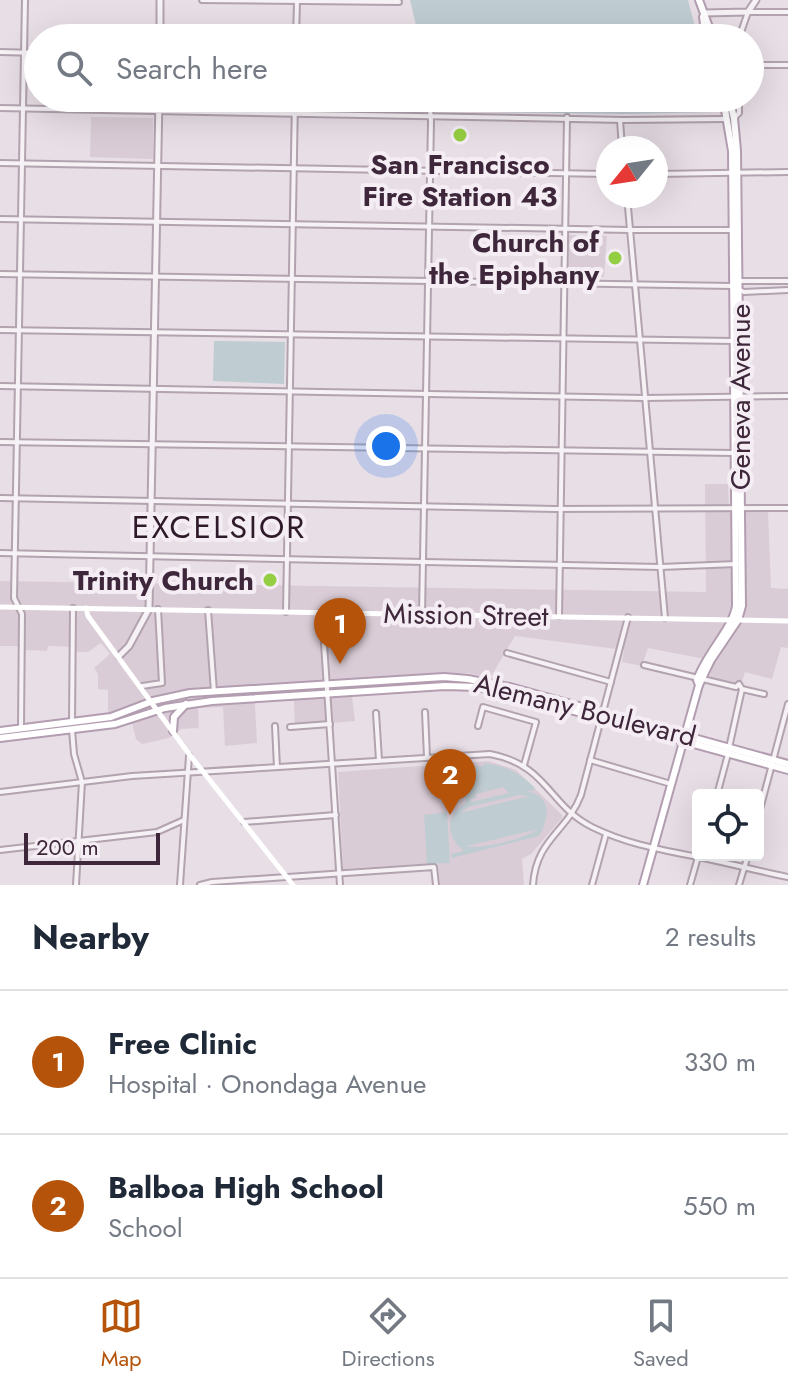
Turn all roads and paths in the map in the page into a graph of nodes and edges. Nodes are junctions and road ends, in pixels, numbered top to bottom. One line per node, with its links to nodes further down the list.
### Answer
1 (25, 0): 11 (street)
2 (160, 0): 12 (street)
3 (202, 0): 6 (street)
4 (699, 0): 10 (main road)
5 (756, 0): 8 (street)
6 (297, 1): 7 (street); 13 (street)
7 (399, 2)
8 (748, 12): 9 (street); 10 (street); 16 (street)
9 (788, 12)
10 (703, 13): 14 (main road); 15 (main road)
11 (25, 24)
12 (160, 24)
13 (296, 24)
14 (704, 24)
15 (707, 24)
16 (744, 24)
17 (0, 52): 18 (street)
18 (24, 53): 22 (street)
19 (764, 65): 20 (street)
20 (788, 65)
21 (0, 108): 22 (street)
22 (23, 108): 35 (street)
23 (158, 112): 36 (street)
24 (249, 112): 28 (street)
25 (431, 112): 29 (street)
26 (729, 112): 31 (main road, Geneva Avenue)
27 (739, 112): 31 (street)
28 (295, 113): 29 (street); 37 (street)
29 (431, 115): 30 (street); 38 (street)
30 (567, 117): 32 (street); 40 (street)
31 (731, 119): 32 (street); 41 (main road, Geneva Avenue)
32 (620, 120): 33 (street)
33 (621, 136)
34 (0, 163): 35 (street)
35 (22, 164): 36 (street); 46 (street)
36 (157, 166): 37 (street); 47 (street)
37 (294, 169): 38 (street); 48 (street)
38 (430, 171): 40 (street); 49 (street)
39 (788, 172): 41 (street)
40 (566, 173): 42 (street); 50 (street)
41 (735, 173): 43 (street); 52 (main road, Geneva Avenue)
42 (596, 174)
43 (668, 174)
44 (628, 208): 51 (street)
45 (0, 219): 46 (street)
46 (21, 220): 47 (street); 54 (street)
47 (156, 222): 48 (street); 55 (street)
48 (293, 224): 49 (street); 56 (street)
49 (429, 226): 50 (street); 59 (street)
50 (565, 229): 51 (street); 60 (street)
51 (630, 230): 52 (street); 61 (street)
52 (735, 230): 57 (main road, Geneva Avenue); 62 (main road, Geneva Avenue)
53 (0, 274): 54 (street)
54 (20, 275): 55 (street); 66 (street)
55 (155, 277): 56 (street); 67 (street)
56 (292, 279): 59 (street); 68 (street)
57 (739, 281): 58 (street); 62 (street); 63 (main road, Geneva Avenue)
58 (788, 281)
59 (428, 282): 60 (street); 69 (street)
60 (564, 285): 61 (street); 70 (street)
61 (635, 286): 62 (street); 72 (street)
62 (732, 286): 63 (street); 71 (main road, Geneva Avenue)
63 (739, 290): 64 (street); 71 (main road, Geneva Avenue)
64 (788, 290)
65 (0, 330): 66 (street)
66 (18, 331): 67 (street); 74 (street)
67 (154, 333): 68 (street); 75 (street)
68 (291, 336): 69 (street); 76 (street)
69 (427, 338): 70 (street); 77 (street)
70 (563, 340): 72 (street); 78 (street)
71 (736, 341): 72 (street); 80 (main road, Geneva Avenue)
72 (640, 342): 81 (street)
73 (0, 386): 74 (street)
74 (18, 387): 75 (street); 83 (street)
75 (154, 389): 76 (street); 84 (street)
76 (289, 391): 77 (street); 85 (street)
77 (426, 394): 78 (street); 86 (street)
78 (562, 396): 81 (street); 87 (street)
79 (788, 396): 80 (street)
80 (737, 397): 81 (street); 89 (main road, Geneva Avenue)
81 (645, 398): 88 (street)
82 (0, 442): 83 (street)
83 (17, 442): 84 (street); 91 (street)
84 (153, 444): 85 (street); 92 (street)
85 (289, 447): 86 (street); 93 (street)
86 (425, 449): 87 (street); 94 (street)
87 (561, 452): 88 (street); 95 (street)
88 (650, 453): 89 (street); 98 (street)
89 (738, 453): 96 (main road, Geneva Avenue)
90 (0, 498): 91 (street)
91 (16, 498): 92 (street); 100 (street)
92 (152, 500): 93 (street); 101 (street)
93 (288, 502): 94 (street); 102 (street)
94 (425, 505): 95 (street); 103 (street)
95 (560, 508): 98 (street); 105 (street)
96 (738, 508): 97 (street); 98 (street); 104 (main road, Geneva Avenue)
97 (788, 508)
98 (655, 509): 106 (street)
99 (0, 553): 100 (street)
100 (15, 553): 101 (street); 108 (street)
101 (151, 556): 102 (street); 111 (street)
102 (287, 558): 103 (street); 114 (street)
103 (424, 561): 105 (street); 116 (street)
104 (739, 564): 106 (street); 120 (main road, Geneva Avenue)
105 (559, 565): 106 (street); 117 (street)
106 (660, 567): 119 (street)
107 (0, 607): 108 (main road, Mission Street)
108 (18, 607): 109 (main road, Mission Street); 144 (street)
109 (73, 608): 110 (main road, Mission Street); 140 (street)
110 (86, 608): 111 (main road, Mission Street); 123 (main road)
111 (149, 609): 112 (main road, Mission Street); 123 (street)
112 (158, 609): 113 (main road, Mission Street); 128 (street)
113 (208, 610): 114 (main road, Mission Street); 130 (street)
114 (286, 612): 115 (main road, Mission Street)
115 (322, 613): 116 (main road, Mission Street); 127 (street)
116 (422, 614): 117 (main road, Mission Street)
117 (559, 616): 118 (main road, Mission Street)
118 (628, 617): 119 (main road, Mission Street); 126 (street)
119 (665, 618): 120 (main road, Mission Street)
120 (735, 620): 121 (main road, Mission Street); 125 (main road, Geneva Avenue)
121 (788, 621)
122 (507, 653): 126 (street)
123 (119, 656): 128 (main road)
124 (644, 665): 125 (street)
125 (700, 681): 129 (street); 150 (main road, Geneva Avenue)
126 (611, 682): 139 (street)
127 (328, 685): 130 (main road, Alemany Boulevard); 131 (street); 139 (main road, Alemany Boulevard)
128 (142, 686): 133 (main road)
129 (742, 689): 132 (street); 151 (street)
130 (214, 692): 133 (main road, Alemany Boulevard)
131 (329, 694): 134 (main road, Alemany Boulevard); 139 (main road, Alemany Boulevard); 141 (street)
132 (764, 694)
133 (153, 701): 136 (main road); 140 (main road, Alemany Boulevard)
134 (187, 703): 136 (main road, Alemany Boulevard); 148 (main road)
135 (788, 704): 157 (street)
136 (159, 710): 146 (main road, Alemany Boulevard); 148 (main road)
137 (425, 712): 153 (street)
138 (376, 713): 154 (street)
139 (602, 716): 150 (main road, Alemany Boulevard); 155 (street)
140 (72, 721): 144 (main road, Alemany Boulevard); 146 (street)
141 (330, 724): 145 (street); 156 (street)
142 (275, 726): 160 (street)
143 (478, 726): 159 (street)
144 (21, 727): 147 (main road, Alemany Boulevard)
145 (290, 727)
146 (72, 730): 149 (main road, Alemany Boulevard); 164 (street)
147 (0, 731)
148 (173, 731): 152 (main road)
149 (0, 738)
150 (684, 738): 151 (main road, Alemany Boulevard); 165 (main road, Geneva Avenue)
151 (729, 751): 157 (main road, Alemany Boulevard); 166 (street)
152 (189, 754): 162 (main road); 163 (street)
153 (427, 757): 154 (street); 159 (street)
154 (379, 760): 156 (street)
155 (590, 760): 165 (street); 169 (street)
156 (333, 763): 160 (street); 170 (street)
157 (773, 763): 158 (main road, Alemany Boulevard); 161 (main road, Alemany Boulevard); 168 (street)
158 (788, 764)
159 (524, 765): 169 (street)
160 (277, 767): 162 (street)
161 (788, 770)
162 (204, 772): 163 (street); 172 (main road)
163 (187, 773): 164 (street); 171 (street)
164 (82, 782): 167 (street); 174 (street)
165 (671, 784): 176 (main road, Geneva Avenue)
166 (719, 789)
167 (0, 792)
168 (764, 795)
169 (572, 813): 173 (street); 193 (street)
170 (336, 815): 172 (street); 182 (street)
171 (184, 820): 174 (street); 187 (street)
172 (244, 822): 184 (main road)
173 (606, 834): 176 (street); 194 (street)
174 (78, 841): 175 (street); 186 (street)
175 (0, 850)
176 (654, 850): 177 (street); 195 (main road, Geneva Avenue)
177 (692, 856)
178 (697, 861): 196 (street)
179 (715, 861): 181 (street)
180 (746, 861): 181 (street)
181 (744, 868): 183 (street); 197 (street)
182 (339, 874): 184 (street); 191 (street); 192 (street)
183 (788, 877)
184 (288, 878): 185 (street); 189 (street); 190 (main road)
185 (238, 883): 188 (street)
186 (76, 885)
187 (180, 885)
188 (200, 885)
189 (282, 885)
190 (293, 885)
191 (340, 885)
192 (436, 885)
193 (533, 885)
194 (592, 885)
195 (643, 885)
196 (690, 885)
197 (739, 885)

